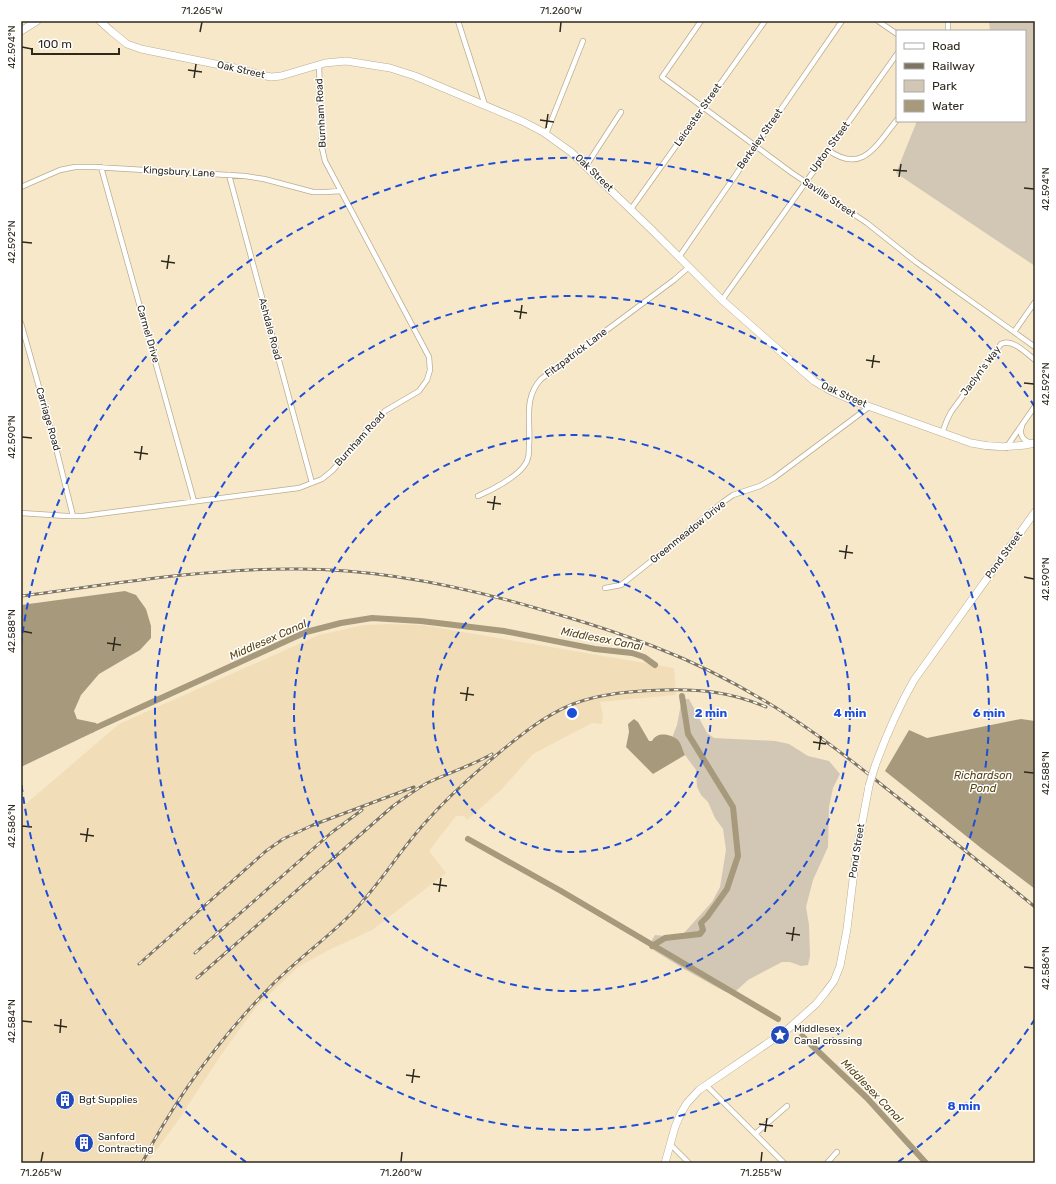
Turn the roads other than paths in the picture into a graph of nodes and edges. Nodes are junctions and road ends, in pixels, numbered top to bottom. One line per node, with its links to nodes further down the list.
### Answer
1 (37, 21): 8 (street)
2 (100, 21): 12 (street, Oak Street)
3 (458, 21): 13 (street)
4 (701, 21): 14 (street, Saville Street)
5 (765, 21): 14 (street, Leicester Street)
6 (842, 21): 18 (street, Berkeley Street)
7 (878, 21): 9 (street)
8 (21, 31)
9 (896, 33)
10 (583, 41): 17 (street)
11 (896, 55): 19 (street, Upton Street)
12 (319, 65): 13 (street, Oak Street); 25 (street, Burnham Road)
13 (485, 105): 17 (street, Oak Street)
14 (703, 107): 18 (street, Saville Street); 26 (street, Leicester Street)
15 (621, 112): 20 (street)
16 (896, 121): 19 (street)
17 (546, 134): 20 (street, Oak Street)
18 (756, 146): 23 (street, Saville Street); 27 (street, Berkeley Street)
19 (828, 150): 23 (street, Upton Street)
20 (586, 166): 26 (street, Oak Street)
21 (101, 168): 22 (street, Kingsbury Lane); 24 (street, Kingsbury Lane); 43 (street, Carmel Drive)
22 (229, 175): 25 (street, Kingsbury Lane); 41 (street, Ashdale Road)
23 (805, 182): 29 (street, Upton Street); 32 (street, Saville Street)
24 (21, 188)
25 (340, 190): 41 (street, Burnham Road)
26 (631, 209): 27 (street, Oak Street)
27 (679, 257): 28 (street, Oak Street)
28 (689, 267): 29 (street, Oak Street); 42 (street, Fitzpatrick Lane)
29 (722, 300): 36 (street, Oak Street)
30 (1035, 302): 32 (street)
31 (21, 323): 46 (street, Carriage Road)
32 (1014, 332): 33 (street, Saville Street)
33 (1035, 347)
34 (1035, 360): 38 (street, Jaclyn's Way)
35 (1035, 406): 37 (street)
36 (869, 407): 38 (street, Oak Street); 47 (street, Greenmeadow Drive)
37 (1022, 424): 39 (street); 40 (street)
38 (942, 433): 40 (street, Oak Street)
39 (1035, 443): 40 (street, Oak Street)
40 (1006, 448)
41 (312, 483): 43 (street, Burnham Road)
42 (478, 496)
43 (194, 501): 46 (street, Burnham Road)
44 (1035, 512): 48 (street, Pond Street, bridge)
45 (21, 513): 46 (street, Burnham Road)
46 (73, 516)
47 (605, 588)
48 (706, 1085): 50 (street); 51 (street, Pond Street)
49 (787, 1106): 50 (street)
50 (755, 1134): 55 (street)
51 (670, 1144): 53 (street, Pond Street); 54 (street)
52 (837, 1152): 56 (street)
53 (665, 1163)
54 (689, 1163)
55 (784, 1163)
56 (827, 1163)

